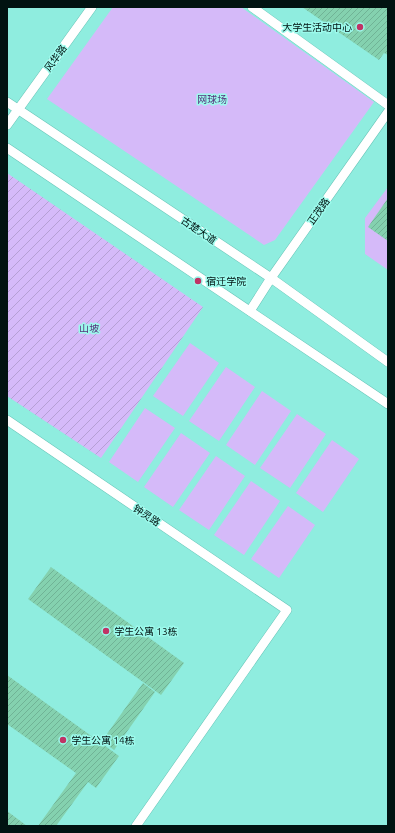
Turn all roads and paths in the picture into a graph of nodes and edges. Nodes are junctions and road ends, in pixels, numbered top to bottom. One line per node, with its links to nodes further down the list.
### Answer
1 (92, 7): 5 (lane, 风华路)
2 (252, 7): 4 (lane)
3 (7, 102): 5 (lane, 古楚大道)
4 (388, 104)
5 (18, 109): 7 (lane, 风华路); 9 (lane, 古楚大道)
6 (388, 112): 9 (lane, 正茂路)
7 (7, 125)
8 (7, 148): 10 (lane)
9 (271, 278): 10 (lane, 正茂路); 11 (lane, 古楚大道)
10 (250, 311): 12 (lane)
11 (388, 362)
12 (388, 404)
13 (7, 420): 14 (lane, 钟灵路)
14 (136, 826)

